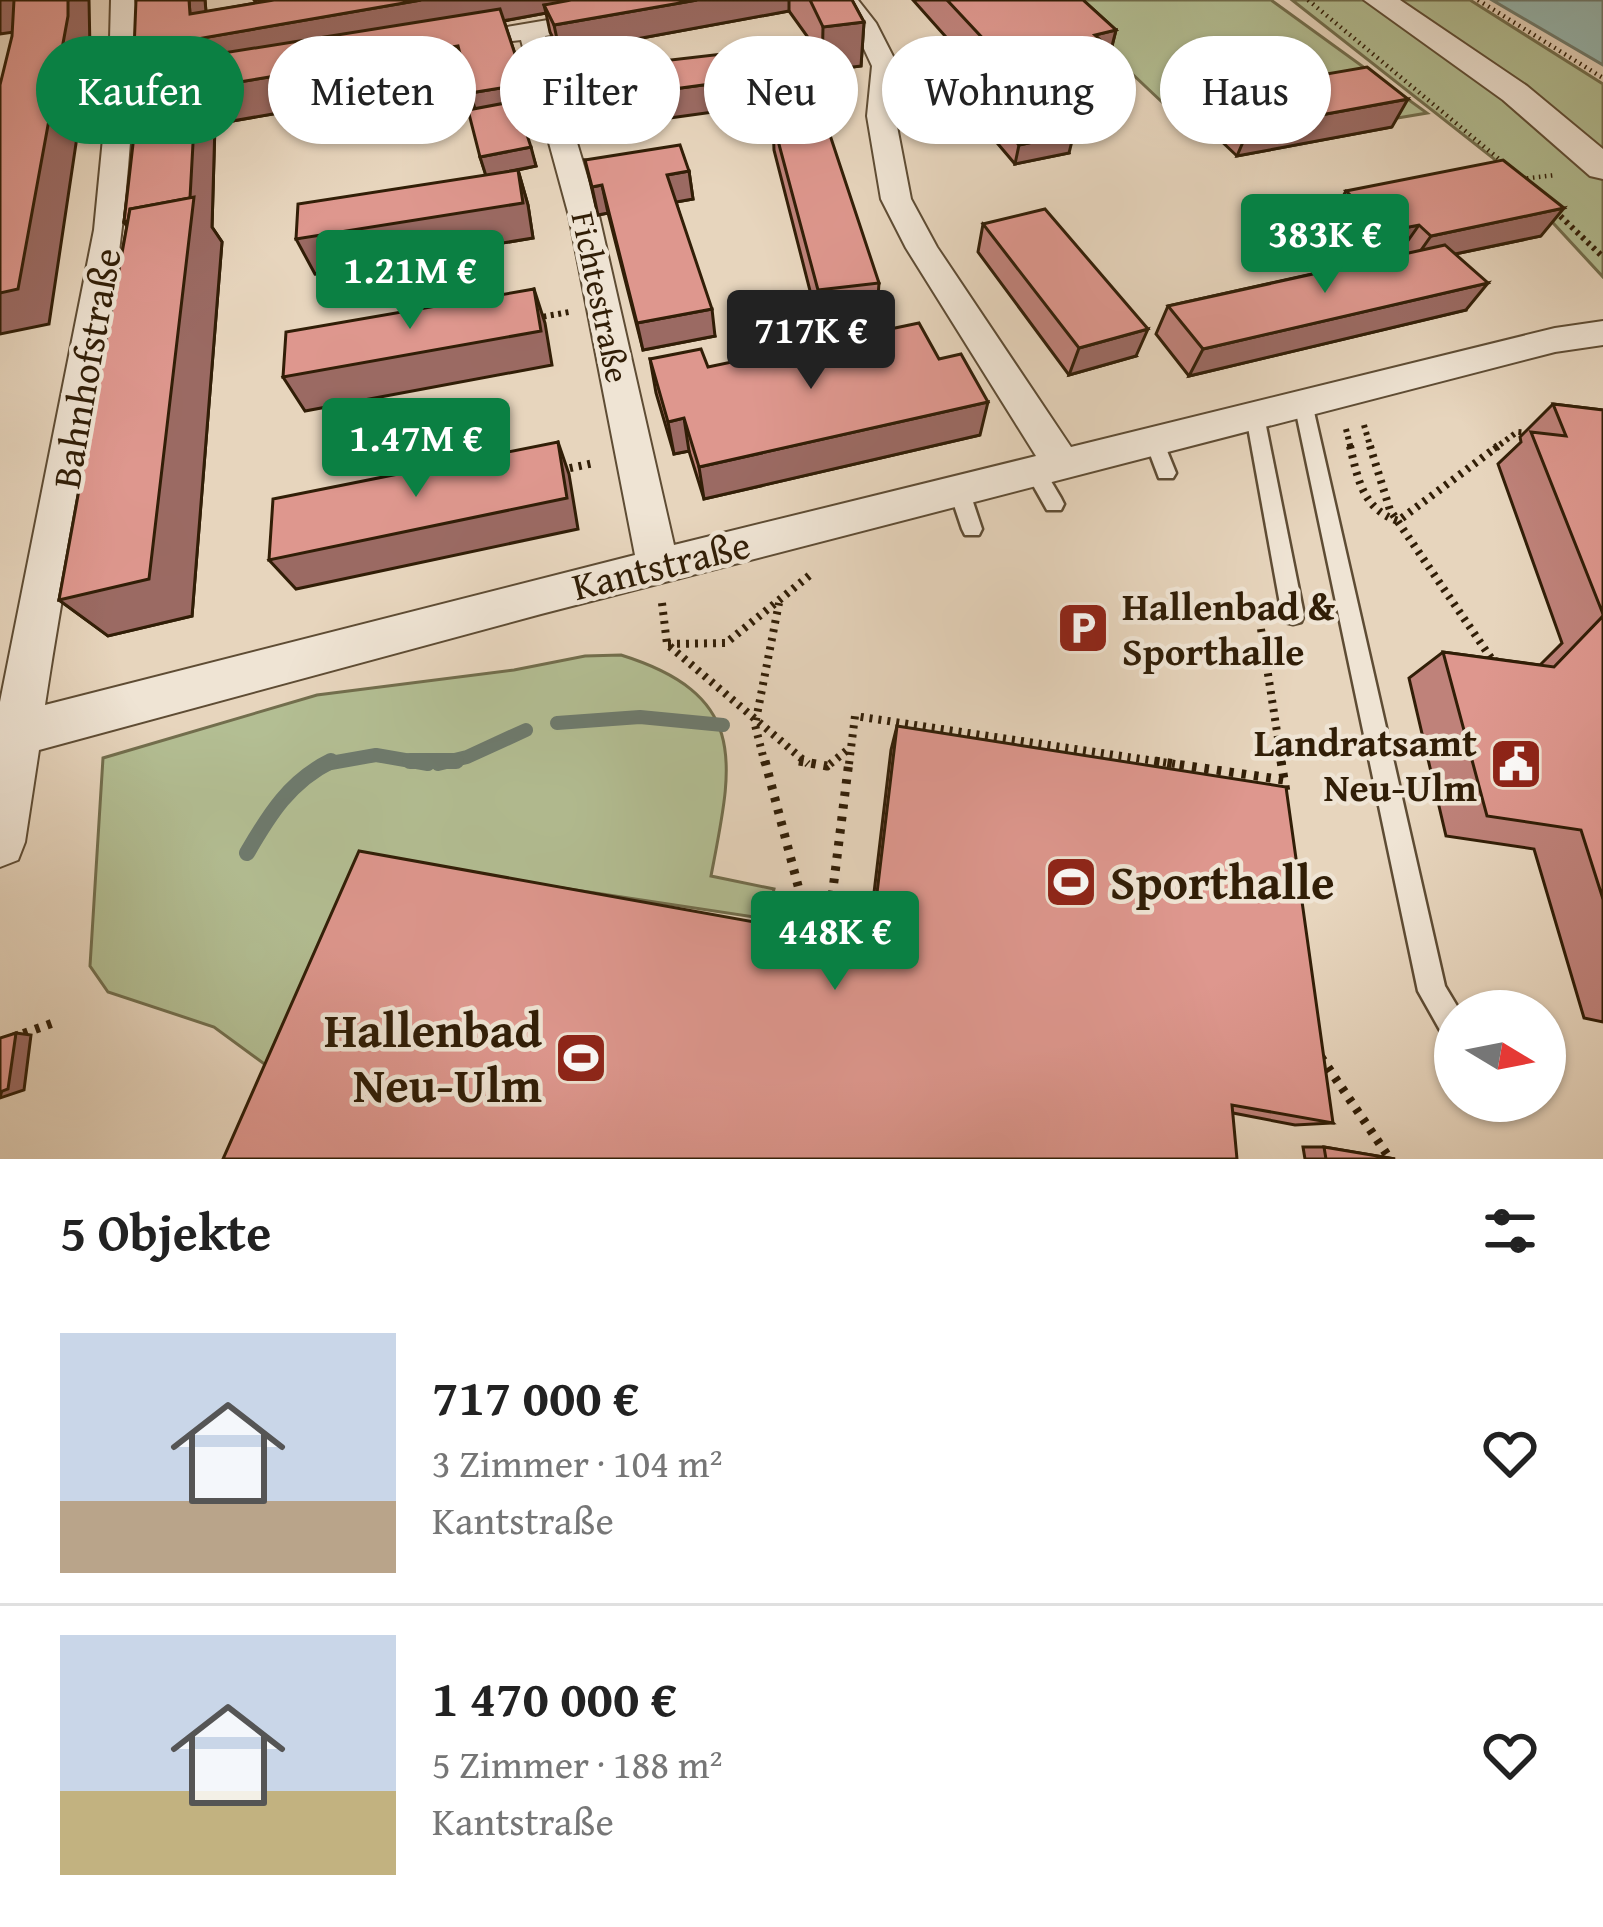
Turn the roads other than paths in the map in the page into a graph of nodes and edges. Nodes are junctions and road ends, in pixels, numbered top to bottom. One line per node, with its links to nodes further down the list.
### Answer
1 (123, 0): 14 (street, Bahnhofstraße)
2 (707, 0): 5 (street)
3 (845, 0): 11 (street)
4 (1379, 0): 7 (street)
5 (531, 32): 6 (street); 12 (street, Fichtestraße)
6 (476, 41)
7 (1603, 168)
8 (1603, 333): 9 (street, Kantstraße)
9 (1303, 404): 10 (street, Kantstraße); 16 (lane)
10 (1255, 416): 11 (street, Kantstraße); 13 (lane)
11 (1050, 480): 12 (street, Kantstraße)
12 (658, 566): 14 (street, Kantstraße)
13 (1293, 614)
14 (10, 738): 15 (street, Bahnhofstraße)
15 (0, 842)
16 (1434, 994)

